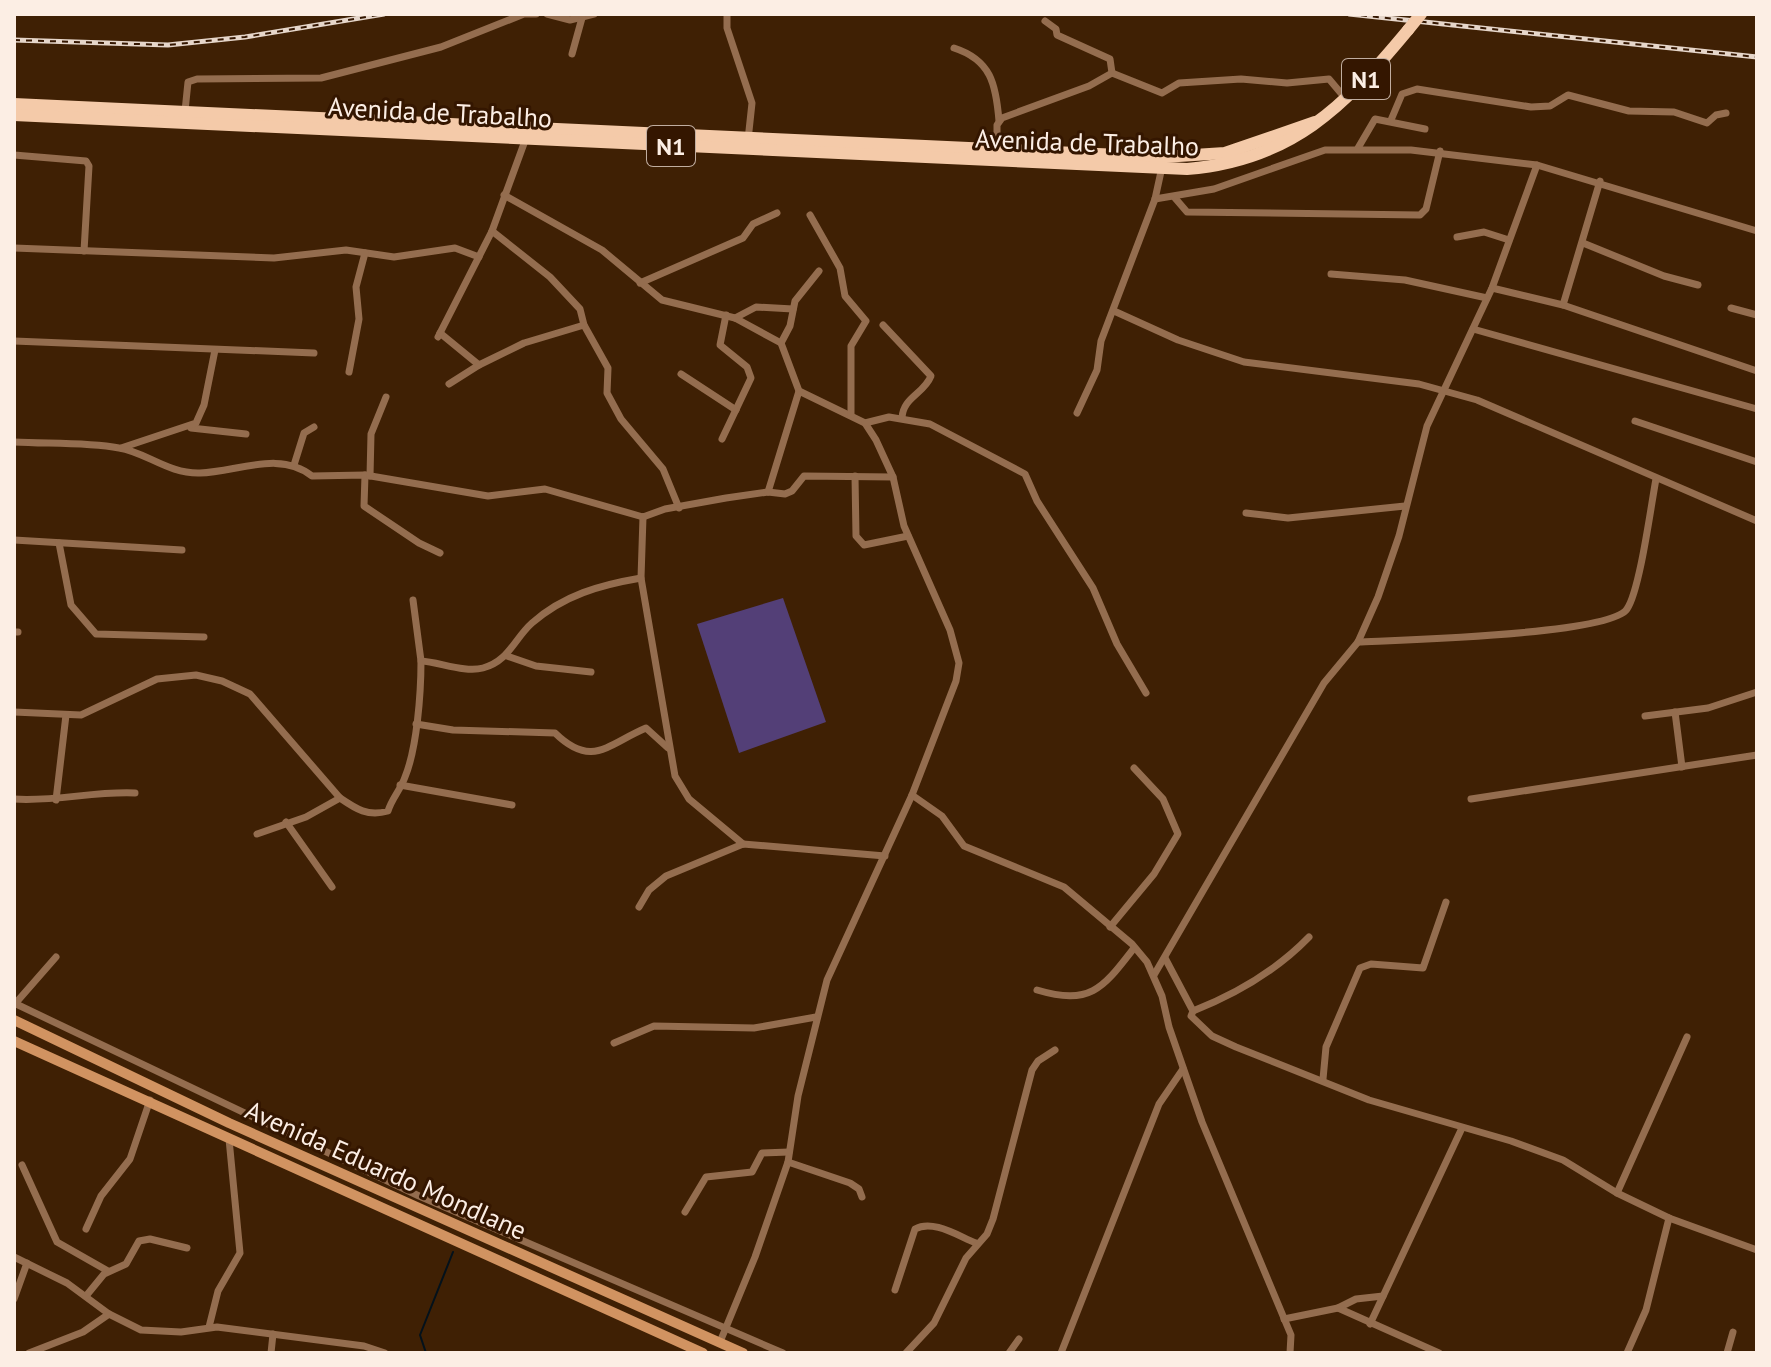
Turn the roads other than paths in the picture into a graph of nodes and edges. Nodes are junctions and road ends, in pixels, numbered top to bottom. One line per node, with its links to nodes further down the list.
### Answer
1 (536, 14): 13 (street)
2 (547, 14): 6 (street)
3 (594, 14): 6 (street)
4 (1421, 14): 11 (highway, N1, bridge)
5 (727, 15): 22 (street)
6 (582, 18): 9 (street)
7 (1045, 21): 10 (street)
8 (954, 48): 18 (street)
9 (572, 54)
10 (1112, 73): 11 (street); 18 (street)
11 (1345, 98): 31 (highway, Avenida de Trabalho / N1)
12 (14, 104): 14 (highway, Avenida de Trabalho / N1)
13 (185, 111): 14 (highway, Avenida de Trabalho / N1); 19 (highway, Avenida de Trabalho / N1)
14 (74, 112): 16 (highway, Avenida de Trabalho / N1); 19 (highway, Avenida de Trabalho / N1)
15 (1726, 113): 17 (street)
16 (14, 115)
17 (1391, 120): 20 (street); 25 (street)
18 (999, 121): 26 (street)
19 (328, 123): 21 (highway, Avenida de Trabalho / N1)
20 (1425, 129)
21 (528, 133): 23 (highway, Avenida de Trabalho / N1); 34 (street)
22 (748, 140): 23 (highway, Avenida de Trabalho / N1); 24 (highway, Avenida de Trabalho / N1)
23 (696, 142): 24 (highway, Avenida de Trabalho / N1)
24 (826, 148): 28 (highway, Avenida de Trabalho / N1)
25 (1358, 148): 27 (street); 35 (street)
26 (997, 150): 28 (highway, Avenida de Trabalho / N1); 30 (highway, Avenida de Trabalho / N1)
27 (1440, 151): 32 (street); 35 (street)
28 (932, 153): 30 (highway, Avenida de Trabalho / N1)
29 (14, 155): 45 (street)
30 (1067, 159): 31 (highway, Avenida de Trabalho / N1)
31 (1163, 163): 36 (street)
32 (1537, 165): 33 (street); 42 (street)
33 (1600, 181): 40 (street); 43 (street)
34 (504, 195): 39 (street); 50 (street)
35 (1175, 198): 36 (street)
36 (1155, 199): 57 (street)
37 (777, 213): 50 (street)
38 (810, 215): 79 (street)
39 (492, 231): 47 (street); 61 (street)
40 (1757, 231)
41 (1457, 237): 42 (street)
42 (1509, 240): 52 (street)
43 (1583, 243): 51 (street); 54 (street)
44 (14, 248): 45 (street)
45 (84, 251): 46 (street)
46 (365, 253): 47 (street); 70 (street)
47 (479, 257): 68 (street)
48 (819, 271): 56 (street)
49 (1331, 274): 53 (street)
50 (640, 283): 58 (street)
51 (1698, 285)
52 (1492, 288): 53 (street); 54 (street)
53 (1487, 298): 63 (street)
54 (1563, 305): 69 (street)
55 (1731, 308): 59 (street)
56 (793, 309): 60 (street); 65 (street)
57 (1114, 311): 73 (street); 78 (street)
58 (726, 315): 60 (street); 77 (street)
59 (1757, 315)
60 (735, 318): 65 (street)
61 (584, 325): 68 (street); 97 (street)
62 (883, 325): 80 (street)
63 (1473, 329): 73 (street); 76 (street)
64 (14, 341): 66 (street)
65 (781, 343): 74 (street)
66 (215, 350): 67 (street); 83 (street)
67 (314, 353)
68 (479, 365): 72 (street)
69 (1757, 371)
70 (349, 372)
71 (681, 374): 77 (street)
72 (449, 384)
73 (1443, 390): 94 (street); 96 (street)
74 (799, 391): 79 (street); 95 (street)
75 (386, 397): 91 (street)
76 (1757, 409)
77 (736, 410): 86 (street)
78 (1077, 413)
79 (851, 415): 82 (street)
80 (902, 418): 82 (street); 114 (street)
81 (1635, 421): 89 (street)
82 (865, 423): 93 (street)
83 (189, 427): 85 (street); 88 (street)
84 (314, 427): 90 (street)
85 (246, 434)
86 (722, 439)
87 (14, 442): 88 (street)
88 (121, 448): 90 (street)
89 (1757, 462)
90 (294, 465): 91 (street)
91 (367, 476): 99 (street); 105 (street)
92 (855, 476): 93 (street); 95 (street); 101 (street)
93 (893, 477): 101 (street)
94 (1656, 479): 100 (street); 109 (street)
95 (768, 492): 97 (street)
96 (1405, 506): 98 (street); 109 (street)
97 (679, 508): 99 (street)
98 (1246, 513)
99 (643, 517): 106 (street)
100 (1757, 521)
101 (908, 536): 126 (street)
102 (14, 540): 103 (street)
103 (59, 543): 104 (street); 108 (street)
104 (182, 550)
105 (440, 553)
106 (641, 578): 110 (street); 120 (street)
107 (413, 600): 111 (street)
108 (204, 637)
109 (1358, 642): 143 (street)
110 (507, 656): 111 (street); 112 (street)
111 (421, 661): 119 (street)
112 (591, 672)
113 (1757, 692): 116 (street)
114 (1146, 693)
115 (14, 712): 117 (street)
116 (1675, 712): 118 (street); 122 (street)
117 (66, 715): 127 (street); 130 (street)
118 (1645, 716)
119 (416, 724): 120 (street); 124 (street)
120 (668, 748): 134 (street)
121 (1757, 755): 122 (street)
122 (1682, 767): 129 (street)
123 (1134, 768): 139 (street)
124 (400, 785): 127 (street); 131 (street)
125 (135, 793): 130 (street)
126 (912, 795): 135 (street); 139 (street)
127 (340, 798): 132 (street)
128 (14, 799): 130 (street)
129 (1471, 799)
130 (56, 800)
131 (512, 805)
132 (286, 822): 133 (street); 136 (street)
133 (257, 834)
134 (743, 844): 135 (street); 138 (street)
135 (885, 856): 148 (street)
136 (332, 887)
137 (1446, 902): 155 (street)
138 (639, 907)
139 (1110, 927): 141 (street)
140 (1309, 937): 147 (street)
141 (1134, 948): 144 (street); 145 (street)
142 (56, 957): 146 (street)
143 (1165, 958): 144 (street); 147 (street)
144 (1154, 975): 154 (street)
145 (1037, 990)
146 (14, 1004): 182 (street)
147 (1193, 1011): 155 (street)
148 (816, 1017): 152 (street); 159 (street)
149 (14, 1020): 183 (main road, Avenida Eduardo Mondlane)
150 (1687, 1037): 162 (street)
151 (14, 1041): 156 (main road, Avenida Eduardo Mondlane)
152 (614, 1043)
153 (1055, 1050): 167 (street)
154 (1183, 1069): 179 (street); 197 (street)
155 (1323, 1079): 157 (street)
156 (150, 1100): 158 (main road, Avenida Eduardo Mondlane); 166 (street)
157 (1462, 1128): 162 (street); 175 (street)
158 (229, 1139): 181 (street); 188 (main road, Avenida Eduardo Mondlane)
159 (789, 1152): 160 (street); 164 (street)
160 (788, 1162): 163 (street); 182 (street)
161 (22, 1165): 172 (street)
162 (1617, 1193): 165 (street)
163 (862, 1197)
164 (685, 1212)
165 (1669, 1218): 169 (street); 200 (street)
166 (86, 1229)
167 (976, 1243): 173 (street); 195 (street)
168 (187, 1248): 172 (street)
169 (1757, 1250)
170 (14, 1257): 171 (street)
171 (27, 1263): 174 (street); 176 (street)
172 (108, 1271): 174 (street)
173 (895, 1290)
174 (86, 1296): 178 (street)
175 (1383, 1296): 177 (street); 180 (street)
176 (14, 1299)
177 (1338, 1308): 179 (street); 180 (street)
178 (109, 1314): 181 (street); 189 (street)
179 (1284, 1319): 198 (street)
180 (1370, 1324): 199 (street)
181 (209, 1327): 185 (street)
182 (725, 1328): 187 (street); 194 (street)
183 (694, 1331): 187 (main road, Avenida Eduardo Mondlane); 188 (main road)
184 (1733, 1332): 201 (street)
185 (273, 1334): 190 (street); 191 (street)
186 (1019, 1339): 196 (street)
187 (720, 1342): 193 (main road, Avenida Eduardo Mondlane)
188 (686, 1350): 192 (main road, Avenida Eduardo Mondlane)
189 (29, 1353)
190 (271, 1353)
191 (385, 1353)
192 (703, 1353)
193 (743, 1353)
194 (783, 1353)
195 (906, 1353)
196 (1009, 1353)
197 (1061, 1353)
198 (1290, 1353)
199 (1439, 1353)
200 (1627, 1353)
201 (1727, 1353)

